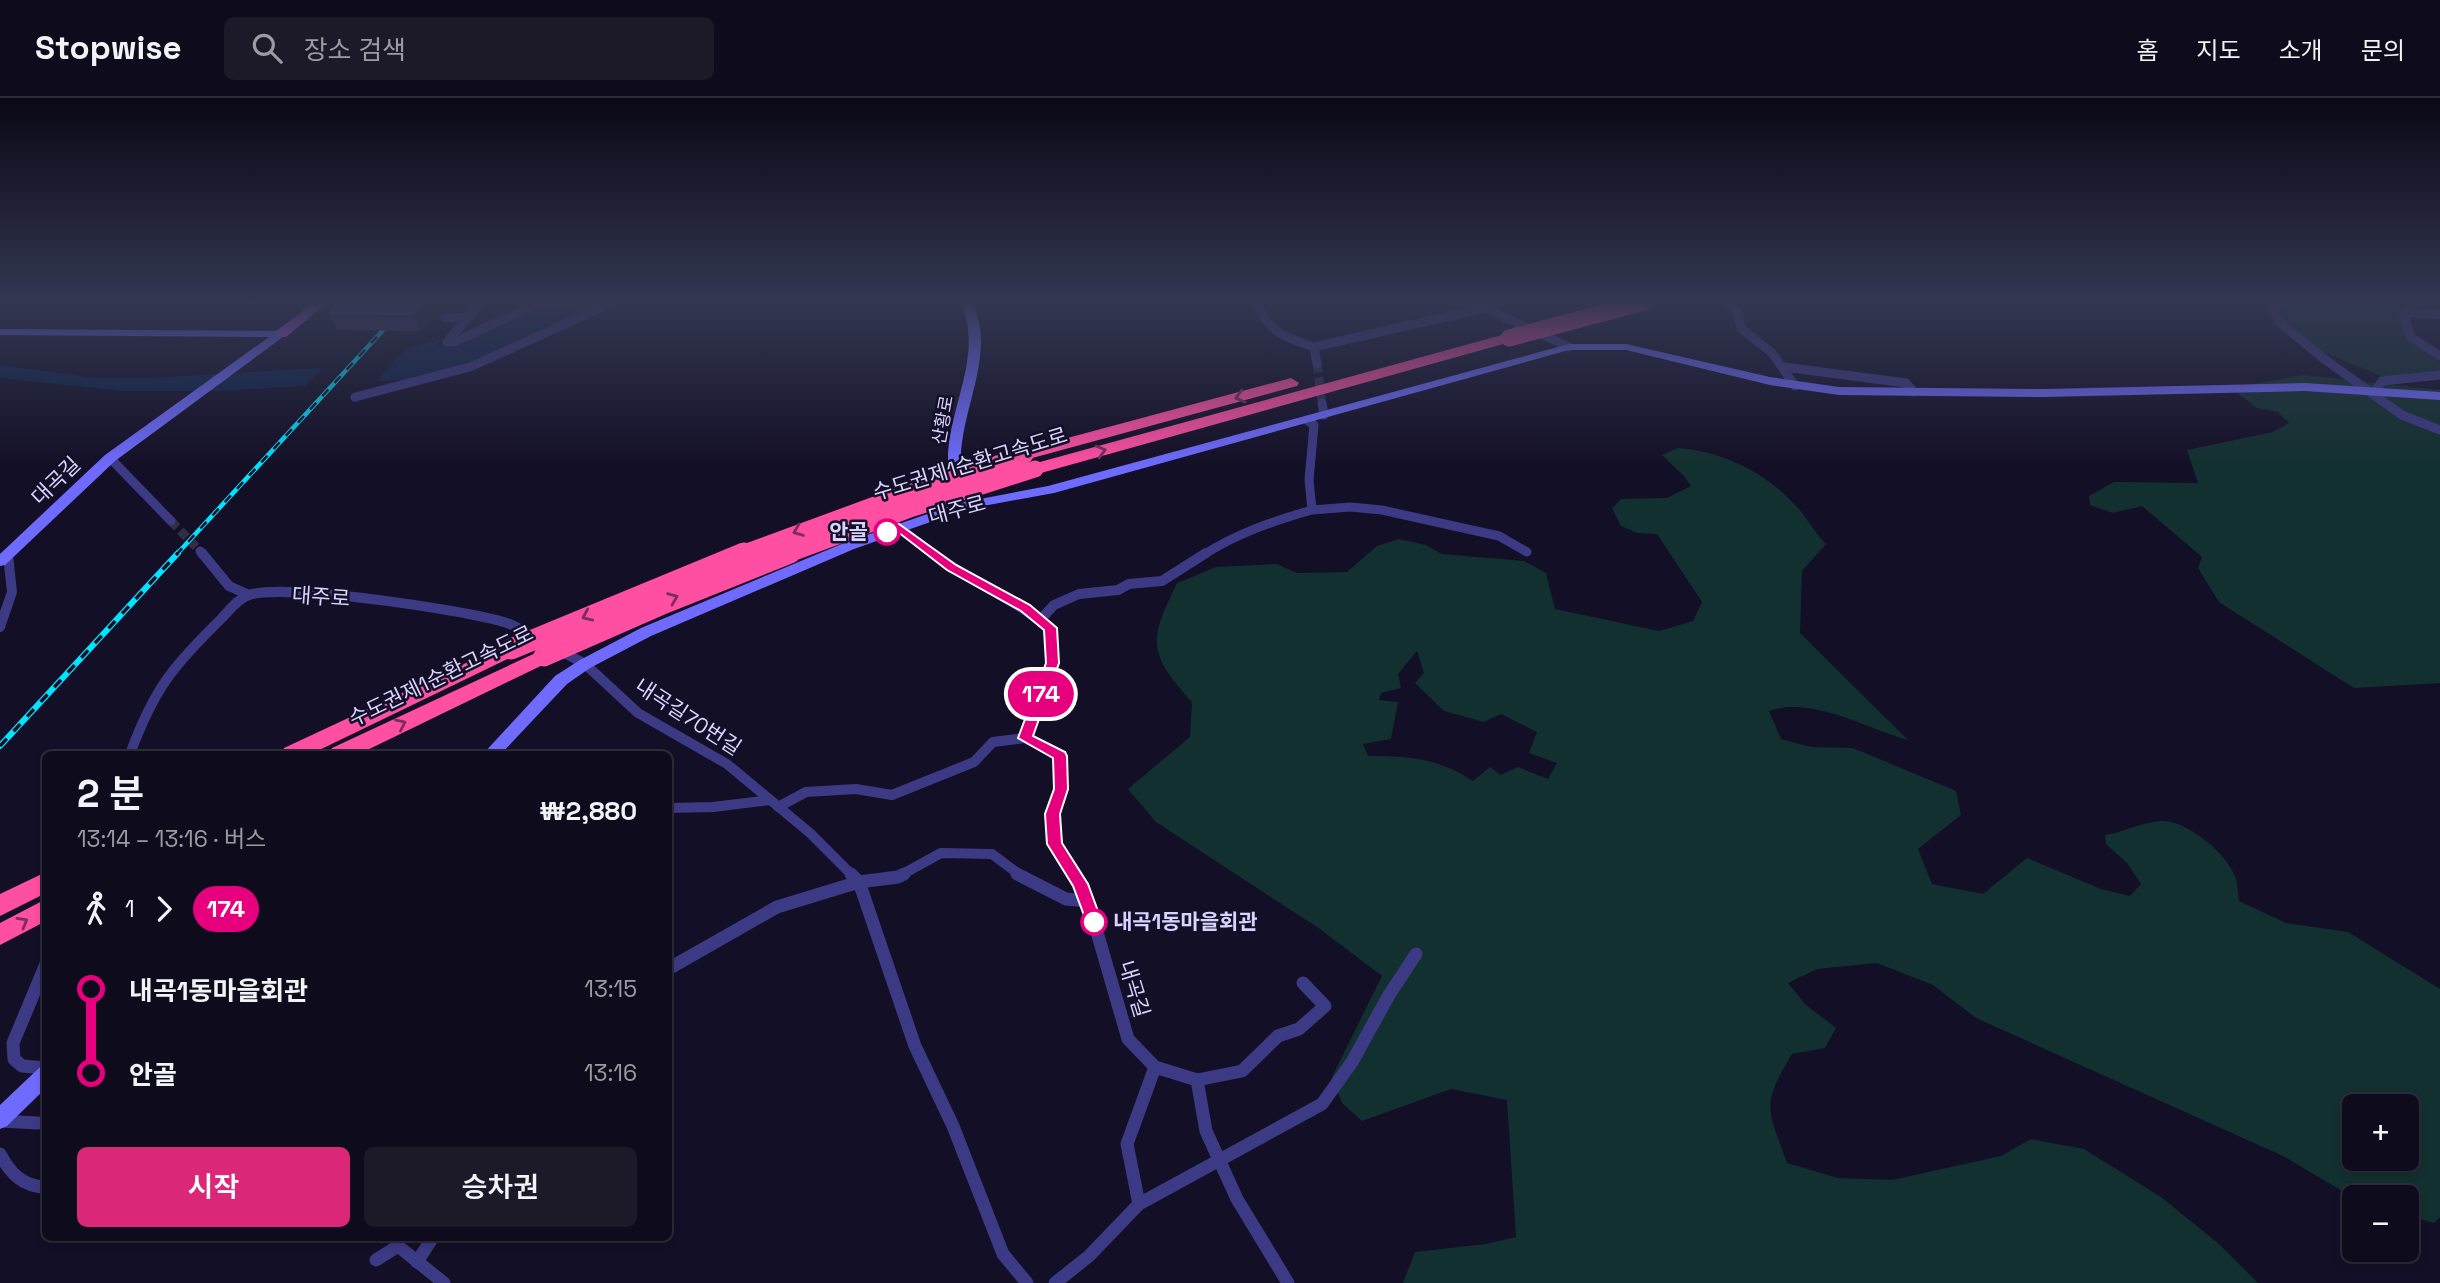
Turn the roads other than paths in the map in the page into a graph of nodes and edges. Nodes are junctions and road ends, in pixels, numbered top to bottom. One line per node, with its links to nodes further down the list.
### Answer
1 (249, 357): 20 (street, 대곡길)
2 (491, 357): 17 (street)
3 (973, 357): 22 (street, 산황로)
4 (1316, 357): 10 (street)
5 (1413, 357): 21 (highway, 수도권제1순환고속도로)
6 (1525, 357): 18 (street, 대주로)
7 (1670, 357): 13 (street, 대주로)
8 (1776, 357): 11 (street)
9 (2325, 357): 14 (street)
10 (1317, 364)
11 (1784, 366): 13 (street); 15 (street, 대주로)
12 (2440, 375): 14 (street)
13 (1794, 386): 15 (street, 대주로)
14 (2370, 391): 15 (street, 대주로); 16 (street, 대주로); 19 (street)
15 (1914, 392)
16 (2440, 396)
17 (355, 397)
18 (1307, 420): 22 (street, 대주로); 23 (street)
19 (2440, 430)
20 (110, 458): 24 (street, 대곡길); 28 (street, 대곡길)
21 (1030, 462): 35 (highway, 수도권제1순환고속도로, one-way to 35, bridge); 36 (highway, 수도권제1순환고속도로, one-way to 21, bridge)
22 (964, 506): 25 (street, 대주로)
23 (1311, 509): 27 (street); 30 (street)
24 (171, 521)
25 (899, 527): 30 (street); 32 (street, 대주로)
26 (200, 551): 29 (street)
27 (1527, 552)
28 (4, 559): 31 (street)
29 (249, 595): 32 (street, 대주로); 34 (street)
30 (1040, 620): 33 (street)
31 (0, 627)
32 (585, 664): 37 (street, 대주로); 38 (street, 내곡길70번길)
33 (1025, 738): 38 (street); 42 (street, 내곡길)
34 (131, 751)
35 (298, 751)
36 (346, 751)
37 (494, 751)
38 (774, 803): 39 (street); 41 (street, 내곡길70번길)
39 (672, 808)
40 (42, 883): 43 (highway)
41 (859, 883): 42 (street); 47 (street); 64 (street)
42 (1088, 901): 50 (street, 내곡길)
43 (0, 906)
44 (42, 911): 45 (highway, one-way to 44)
45 (0, 936)
46 (1416, 954): 57 (street)
47 (672, 967)
48 (42, 974): 51 (street)
49 (1303, 983): 53 (street, 내곡길)
50 (1155, 1066): 53 (street, 내곡길); 59 (street)
51 (42, 1068)
52 (42, 1078): 54 (street)
53 (1197, 1080): 57 (street)
54 (0, 1120): 55 (street)
55 (38, 1124)
56 (0, 1154): 58 (street)
57 (1220, 1161): 59 (street); 66 (street)
58 (42, 1188)
59 (1139, 1204): 65 (street)
60 (430, 1241): 62 (street)
61 (376, 1261): 62 (street)
62 (417, 1262): 63 (street)
63 (444, 1283)
64 (1027, 1283)
65 (1055, 1283)
66 (1288, 1283)

